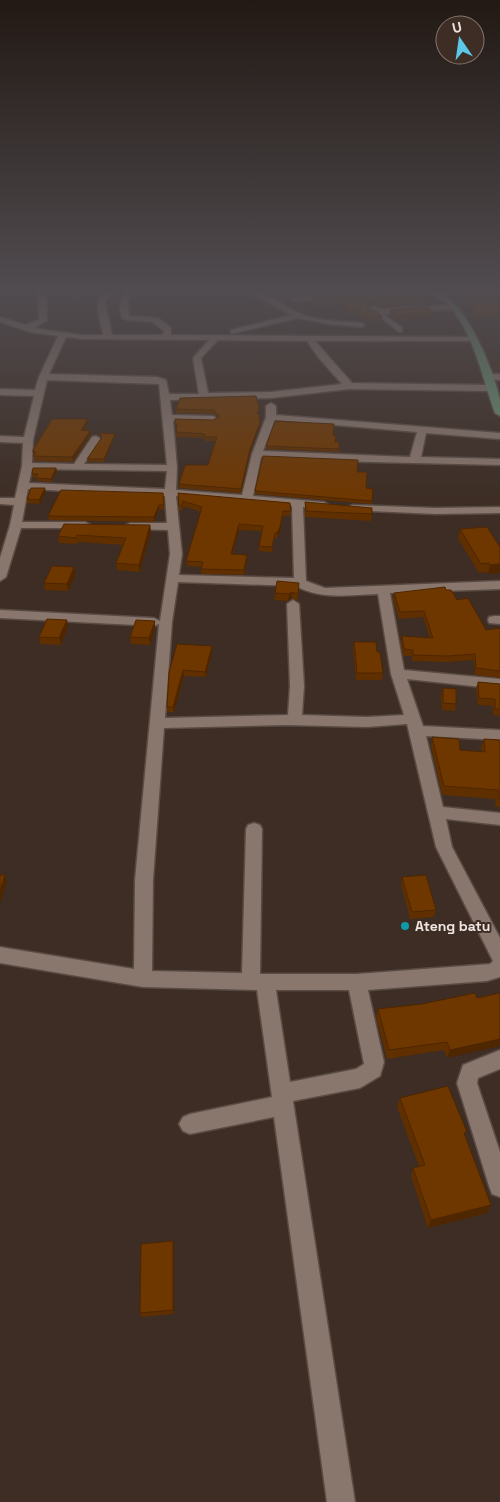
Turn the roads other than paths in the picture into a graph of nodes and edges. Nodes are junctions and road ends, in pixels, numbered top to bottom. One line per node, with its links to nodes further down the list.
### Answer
1 (50, 360): 5 (street)
2 (197, 360): 12 (street)
3 (325, 360): 8 (street)
4 (480, 360): 6 (main road)
5 (42, 377): 11 (street); 14 (street)
6 (487, 377): 7 (street); 9 (main road)
7 (500, 377)
8 (349, 386): 9 (street); 13 (street)
9 (490, 388): 15 (main road)
10 (0, 392): 11 (street)
11 (39, 393): 23 (street)
12 (204, 395): 13 (street); 14 (street)
13 (270, 395): 16 (street)
14 (165, 396): 17 (street)
15 (500, 413)
16 (271, 417): 19 (street); 24 (street)
17 (168, 418): 18 (street); 29 (street)
18 (213, 418)
19 (422, 430): 20 (street); 25 (street)
20 (500, 436)
21 (0, 439): 23 (street)
22 (96, 439): 28 (street)
23 (28, 440): 27 (street)
24 (257, 454): 25 (street); 32 (street)
25 (415, 459): 26 (street)
26 (500, 462)
27 (27, 466): 28 (street); 30 (street)
28 (77, 467): 29 (street)
29 (172, 468): 31 (street)
30 (22, 486): 31 (street); 34 (street)
31 (170, 492): 32 (street); 40 (street)
32 (247, 498): 35 (street)
33 (0, 501): 34 (street)
34 (20, 502): 37 (street)
35 (297, 503): 36 (street); 43 (street)
36 (500, 510)
37 (16, 524): 38 (street); 41 (street)
38 (94, 525)
39 (114, 526): 40 (street)
40 (174, 527): 42 (street)
41 (1, 572)
42 (173, 578): 43 (street); 48 (street)
43 (300, 583): 45 (street)
44 (500, 585): 45 (street)
45 (383, 589): 49 (street)
46 (293, 604): 51 (street)
47 (0, 614): 48 (street)
48 (166, 622): 52 (street)
49 (398, 674): 50 (street); 53 (street)
50 (500, 684)
51 (295, 720): 52 (street); 53 (street)
52 (157, 723): 61 (street)
53 (414, 725): 54 (street); 55 (street)
54 (500, 735)
55 (436, 812): 56 (street); 59 (street)
56 (500, 819)
57 (254, 830): 62 (street)
58 (0, 955): 61 (street)
59 (500, 956)
60 (500, 966): 63 (street)
61 (143, 979): 62 (street)
62 (258, 982): 63 (street); 65 (street)
63 (357, 982): 65 (street)
64 (500, 1059): 67 (street)
65 (283, 1099): 66 (street); 68 (street)
66 (190, 1124)
67 (500, 1186)
68 (342, 1502)

